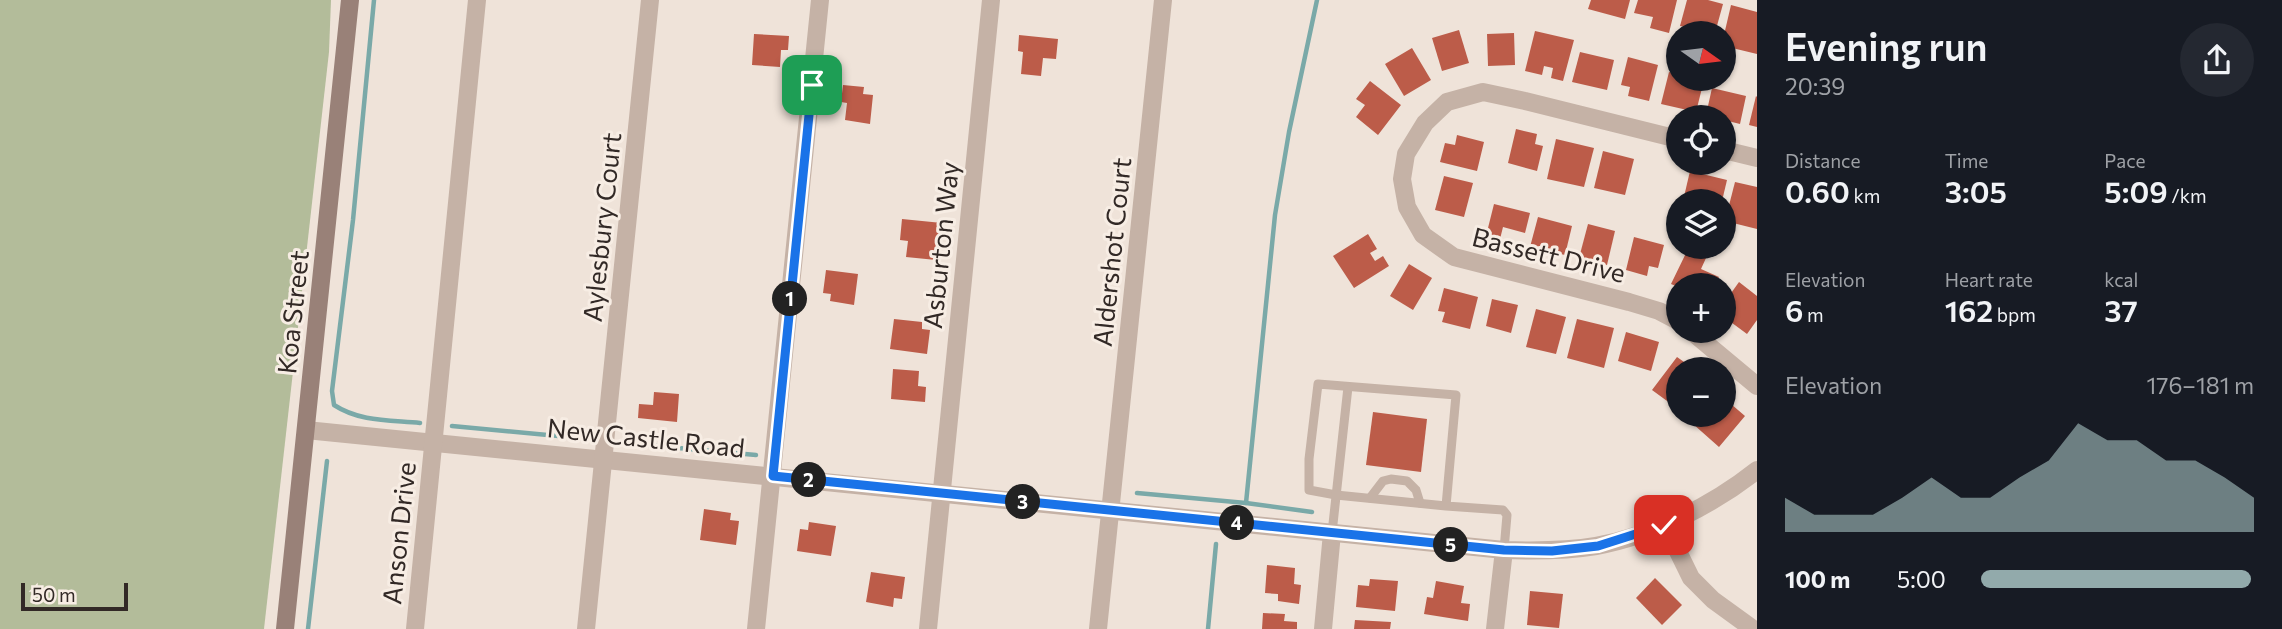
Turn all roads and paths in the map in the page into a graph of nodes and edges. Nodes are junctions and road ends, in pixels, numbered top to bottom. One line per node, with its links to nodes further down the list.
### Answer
1 (349, 0): 14 (main road, Koa Street)
2 (477, 0): 15 (street)
3 (650, 0): 16 (street, Aylesbury Court)
4 (820, 0): 18 (street)
5 (991, 0): 19 (street, Asburton Way)
6 (1163, 0): 24 (street, Aldershot Court)
7 (1666, 136): 10 (street, Bassett Drive)
8 (1736, 153): 9 (street)
9 (1757, 158)
10 (1666, 315)
11 (1705, 343): 12 (street)
12 (1757, 386)
13 (1348, 387): 20 (lane); 20 (lane); 23 (lane)
14 (306, 430): 15 (street, New Castle Road); 28 (main road, Koa Street)
15 (433, 443): 16 (street, New Castle Road); 29 (street, Anson Drive)
16 (604, 459): 18 (street, New Castle Road); 30 (street)
17 (1757, 470): 25 (street, New Castle Road)
18 (773, 476): 19 (street, New Castle Road); 31 (street)
19 (942, 494): 24 (street, New Castle Road); 32 (street, Asburton Way)
20 (1336, 495): 21 (lane); 26 (lane)
21 (1370, 498): 22 (lane); 22 (lane)
22 (1420, 503): 23 (lane)
23 (1446, 506): 27 (lane)
24 (1111, 510): 26 (street, New Castle Road); 33 (street, Aldershot Court)
25 (1664, 525): 27 (street, New Castle Road); 36 (street)
26 (1332, 533): 27 (street, New Castle Road); 34 (street)
27 (1504, 550): 35 (street)
28 (285, 629)
29 (415, 629)
30 (586, 629)
31 (756, 629)
32 (928, 629)
33 (1098, 629)
34 (1323, 629)
35 (1495, 629)
36 (1753, 629)

